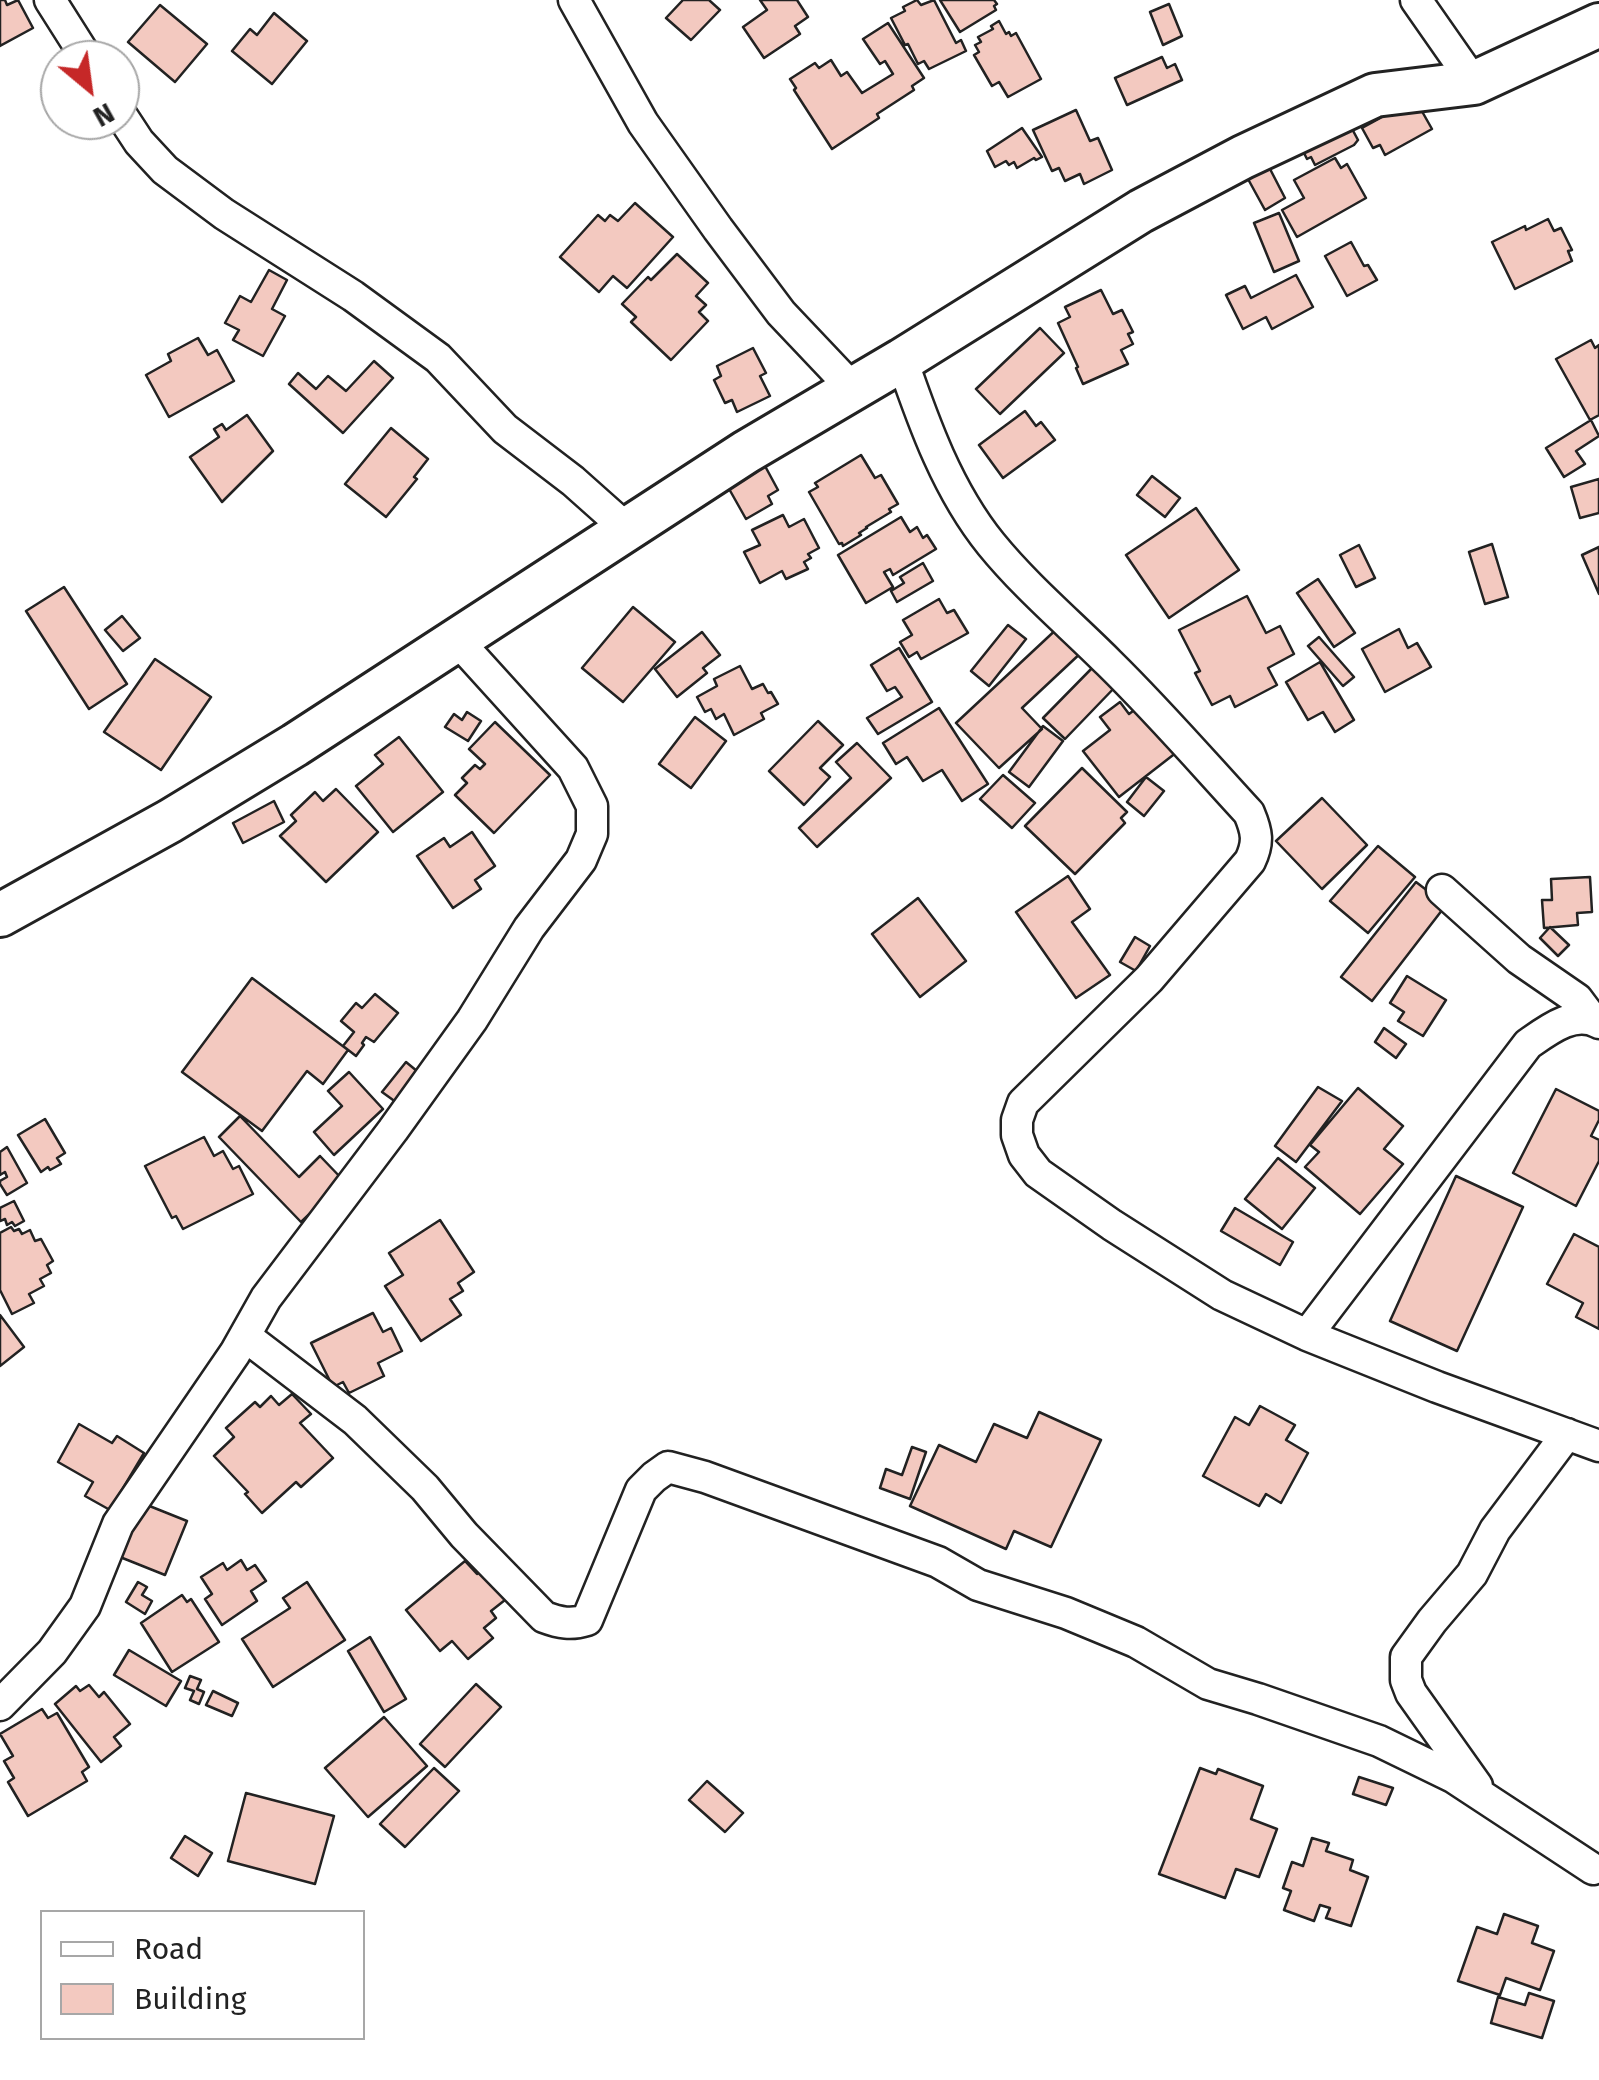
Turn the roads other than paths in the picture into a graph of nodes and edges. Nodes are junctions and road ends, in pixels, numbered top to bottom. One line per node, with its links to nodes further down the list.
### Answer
1 (50, 0): 5 (street)
2 (574, 0): 9 (street)
3 (1416, 0): 6 (street)
4 (1599, 25): 6 (main road)
5 (75, 40)
6 (1474, 83): 8 (main road)
7 (138, 140): 10 (street)
8 (902, 360): 9 (main road); 15 (street)
9 (853, 389): 10 (main road)
10 (628, 530): 11 (main road)
11 (457, 640): 13 (main road); 16 (street)
12 (1442, 890): 14 (street)
13 (0, 915)
14 (1595, 1021): 15 (street)
15 (1308, 1335): 17 (street)
16 (244, 1336): 19 (street); 20 (street)
17 (1567, 1434): 18 (street); 20 (street)
18 (1599, 1446)
19 (0, 1705)
20 (1484, 1798): 21 (street)
21 (1593, 1869)

